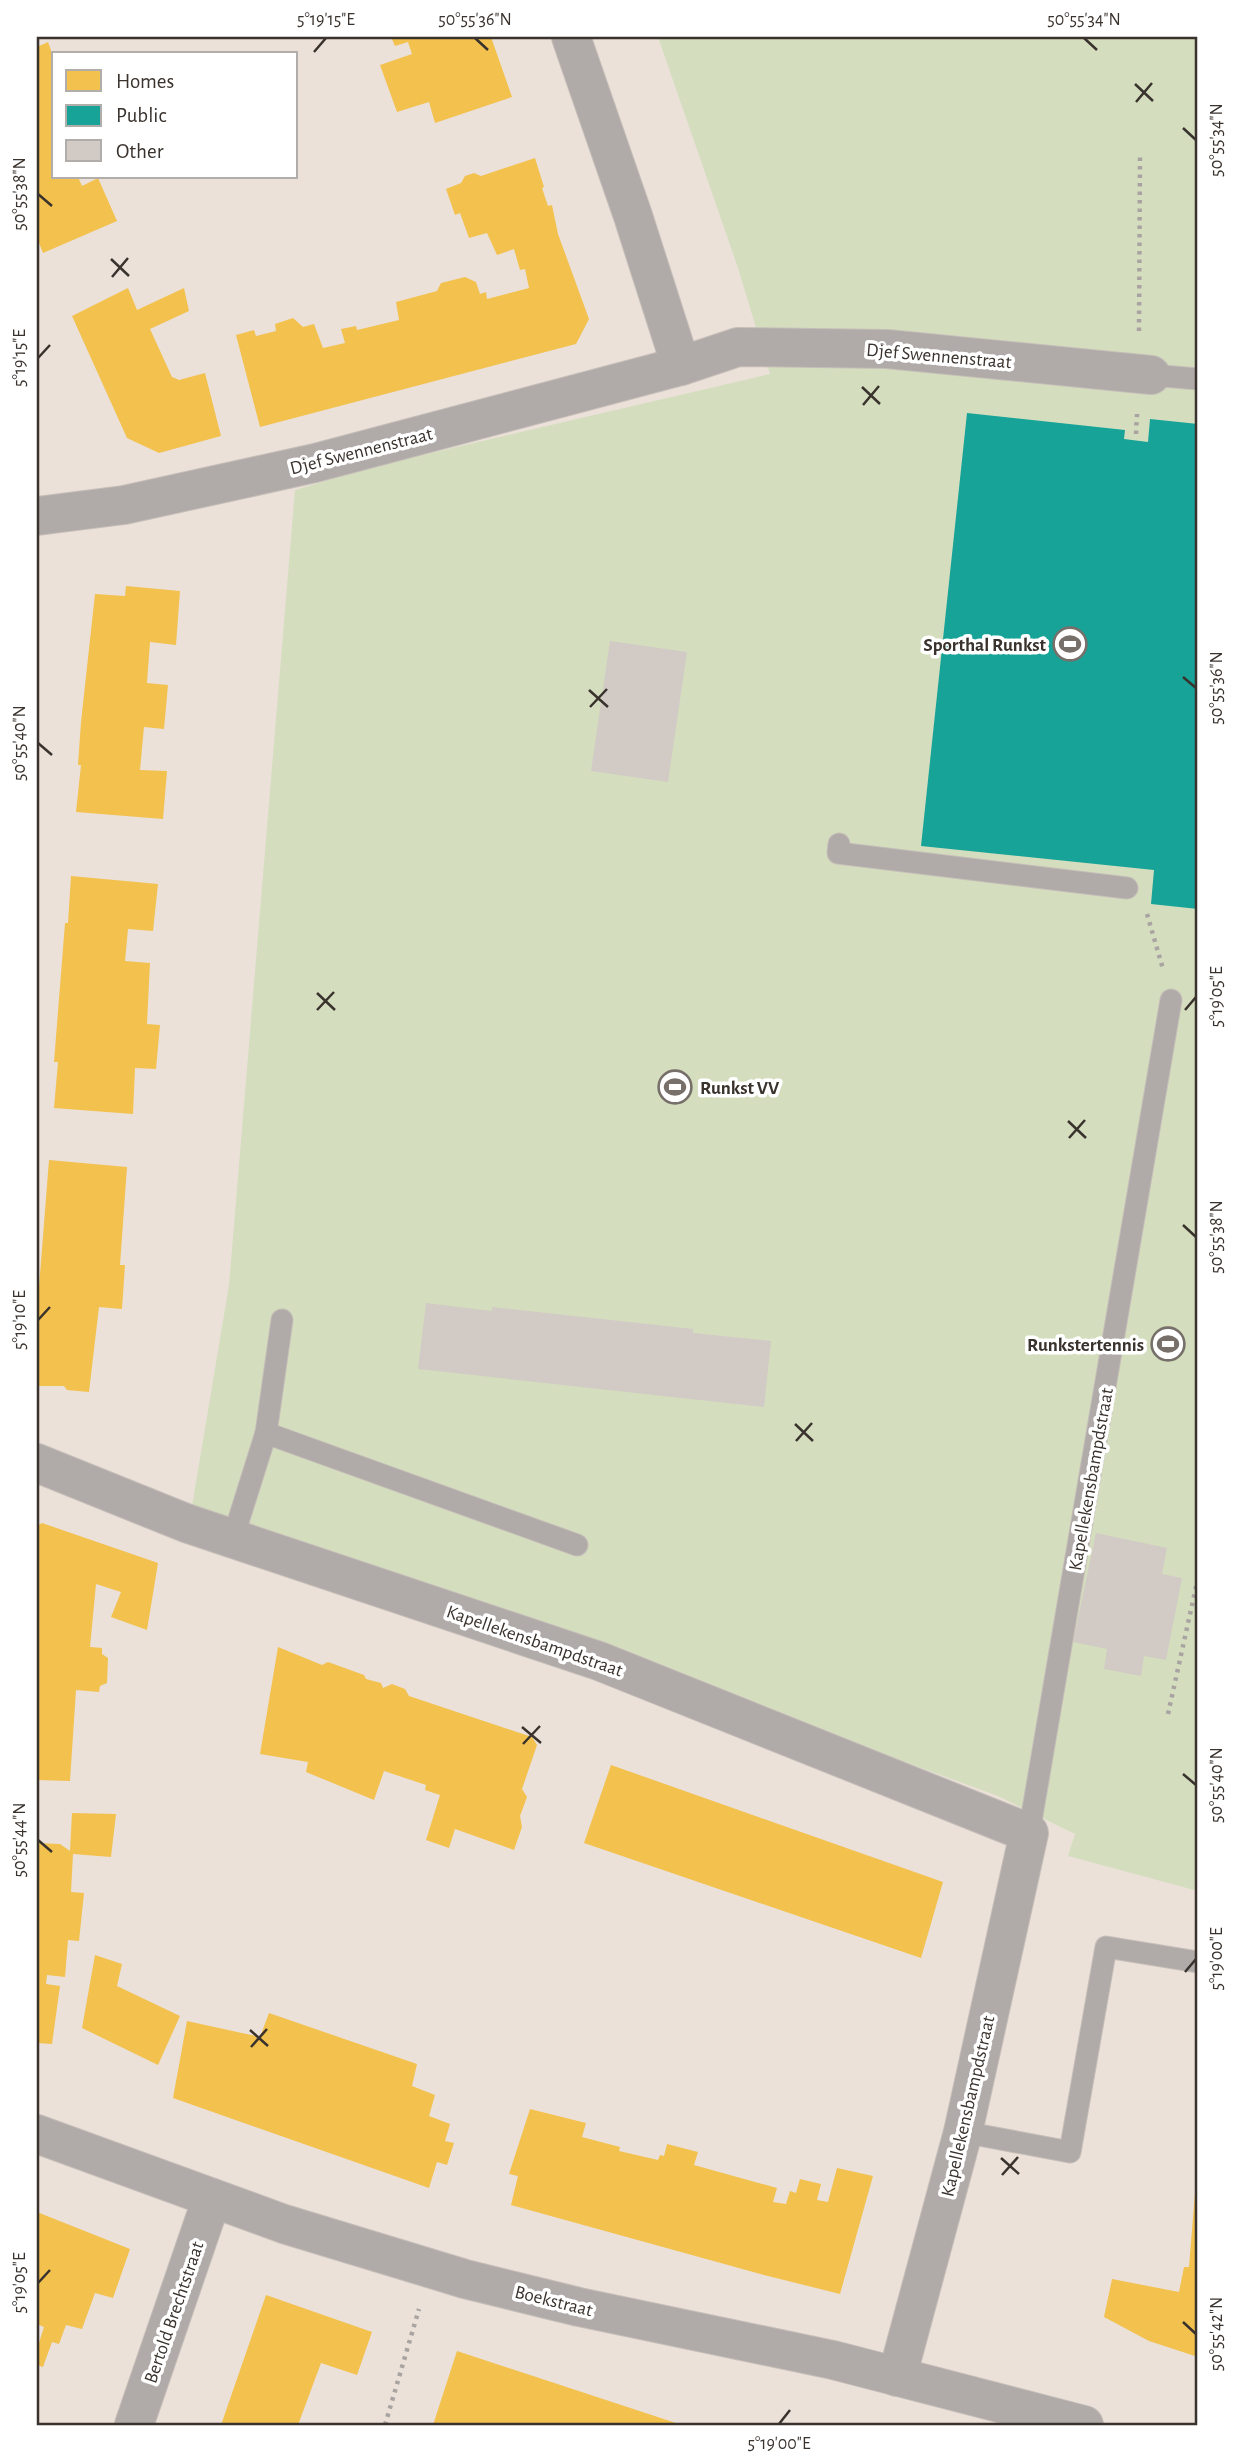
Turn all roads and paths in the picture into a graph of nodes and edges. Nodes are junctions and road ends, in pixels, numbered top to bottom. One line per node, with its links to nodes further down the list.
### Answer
1 (570, 37): 3 (street)
2 (1140, 155): 4 (path)
3 (681, 366): 4 (street, Djef Swennenstraat); 6 (street, Djef Swennenstraat)
4 (1145, 374): 5 (lane, Djef Swennenstraat)
5 (1198, 379)
6 (37, 516)
7 (839, 844): 8 (lane)
8 (1127, 888): 9 (path)
9 (1171, 1000): 17 (lane, Kapellekensbampdstraat)
10 (282, 1320): 11 (lane)
11 (266, 1433): 13 (lane); 14 (lane)
12 (37, 1463): 13 (street, Kapellekensbampdstraat)
13 (233, 1538): 17 (street, Kapellekensbampdstraat)
14 (577, 1545)
15 (1198, 1578): 16 (path)
16 (1168, 1714)
17 (1029, 1833): 19 (street, Kapellekensbampdstraat)
18 (1198, 1962): 19 (lane)
19 (963, 2132): 23 (street, Kapellekensbampdstraat)
20 (37, 2134): 21 (street, Boekstraat)
21 (212, 2198): 22 (street, Boekstraat); 25 (street, Bertold Brechtstraat)
22 (431, 2269): 23 (street, Boekstraat); 26 (path)
23 (897, 2377): 24 (street, Boekstraat)
24 (1028, 2418): 27 (street, Boekstraat)
25 (134, 2425)
26 (385, 2425)
27 (1084, 2425)

